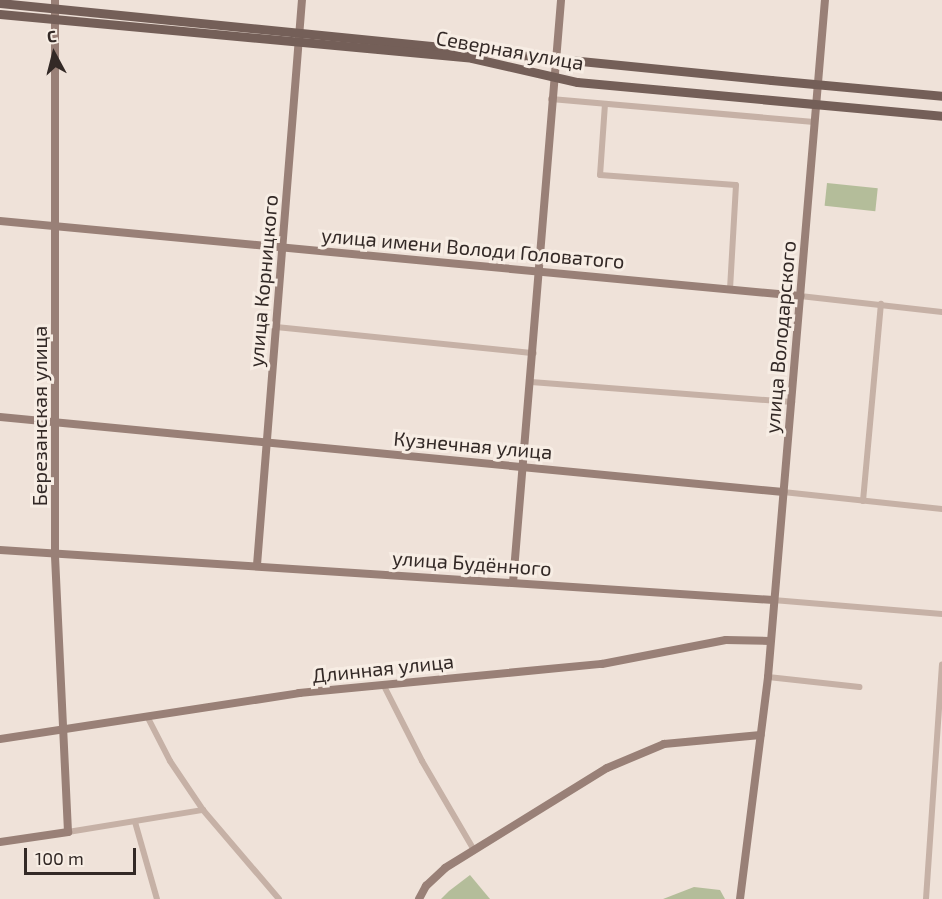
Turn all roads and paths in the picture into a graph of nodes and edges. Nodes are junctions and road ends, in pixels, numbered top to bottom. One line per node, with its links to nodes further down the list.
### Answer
1 (302, 0): 8 (street, улица Корницкого)
2 (561, 0): 9 (street)
3 (825, 0): 15 (street, улица Володарского)
4 (0, 3): 5 (main road, Северная улица)
5 (54, 4): 7 (street, Березанская улица); 8 (main road, Северная улица)
6 (0, 14): 7 (main road, Северная улица)
7 (53, 19): 8 (main road, Северная улица); 17 (street, Березанская улица)
8 (299, 36): 9 (main road, Северная улица); 10 (main road, Северная улица); 18 (street, улица Корницкого)
9 (554, 60): 10 (street); 11 (main road, Северная улица, bridge)
10 (552, 78): 12 (street); 14 (main road, Северная улица, bridge)
11 (942, 96)
12 (550, 98): 13 (street); 19 (street)
13 (605, 104): 15 (street); 20 (street)
14 (942, 116)
15 (814, 122): 21 (street, улица Володарского)
16 (0, 221): 17 (street, улица имени Володи Головатого)
17 (55, 226): 18 (street, улица имени Володи Головатого); 29 (street, Березанская улица)
18 (283, 247): 19 (street, улица имени Володи Головатого); 24 (street, улица Корницкого)
19 (539, 272): 20 (street, улица имени Володи Головатого); 25 (street)
20 (730, 289): 21 (street, улица имени Володи Головатого)
21 (800, 296): 22 (street, улица имени Володи Головатого); 27 (street, улица Володарского)
22 (881, 304): 23 (street, улица имени Володи Головатого); 33 (street)
23 (942, 312)
24 (276, 327): 25 (street); 30 (street, улица Корницкого)
25 (534, 353): 26 (street)
26 (531, 382): 27 (street); 31 (street)
27 (792, 402): 32 (street, улица Володарского)
28 (0, 417): 29 (street, Кузнечная улица)
29 (56, 421): 30 (street, Кузнечная улица); 36 (street, Березанская улица)
30 (266, 442): 31 (street, Кузнечная улица); 37 (street, улица Корницкого)
31 (524, 467): 32 (street, Кузнечная улица); 38 (street)
32 (783, 492): 33 (street, Кузнечная улица); 39 (street, улица Володарского)
33 (864, 501): 34 (street, Кузнечная улица)
34 (942, 509)
35 (0, 550): 36 (street, улица Будённого)
36 (55, 553): 37 (street, улица Будённого); 47 (street, Березанская улица)
37 (257, 565): 38 (street, улица Будённого)
38 (513, 583): 39 (street, улица Будённого)
39 (773, 600): 40 (street, улица Будённого); 41 (street, улица Володарского)
40 (942, 614)
41 (769, 641): 43 (street, улица Володарского); 44 (street, Длинная улица)
42 (942, 665): 59 (street)
43 (768, 677): 45 (street); 48 (street, улица Володарского)
44 (384, 686): 46 (street, Длинная улица); 54 (street)
45 (860, 687)
46 (148, 718): 47 (street, Длинная улица); 50 (street)
47 (62, 730): 49 (street, Длинная улица); 52 (street, Березанская улица)
48 (761, 735): 54 (street); 58 (street, улица Володарского)
49 (0, 739)
50 (203, 810): 51 (street); 56 (street)
51 (135, 822): 52 (street); 55 (street)
52 (68, 832): 53 (street)
53 (0, 843)
54 (474, 850): 57 (street)
55 (157, 899)
56 (279, 899)
57 (419, 899)
58 (740, 899)
59 (926, 899)

